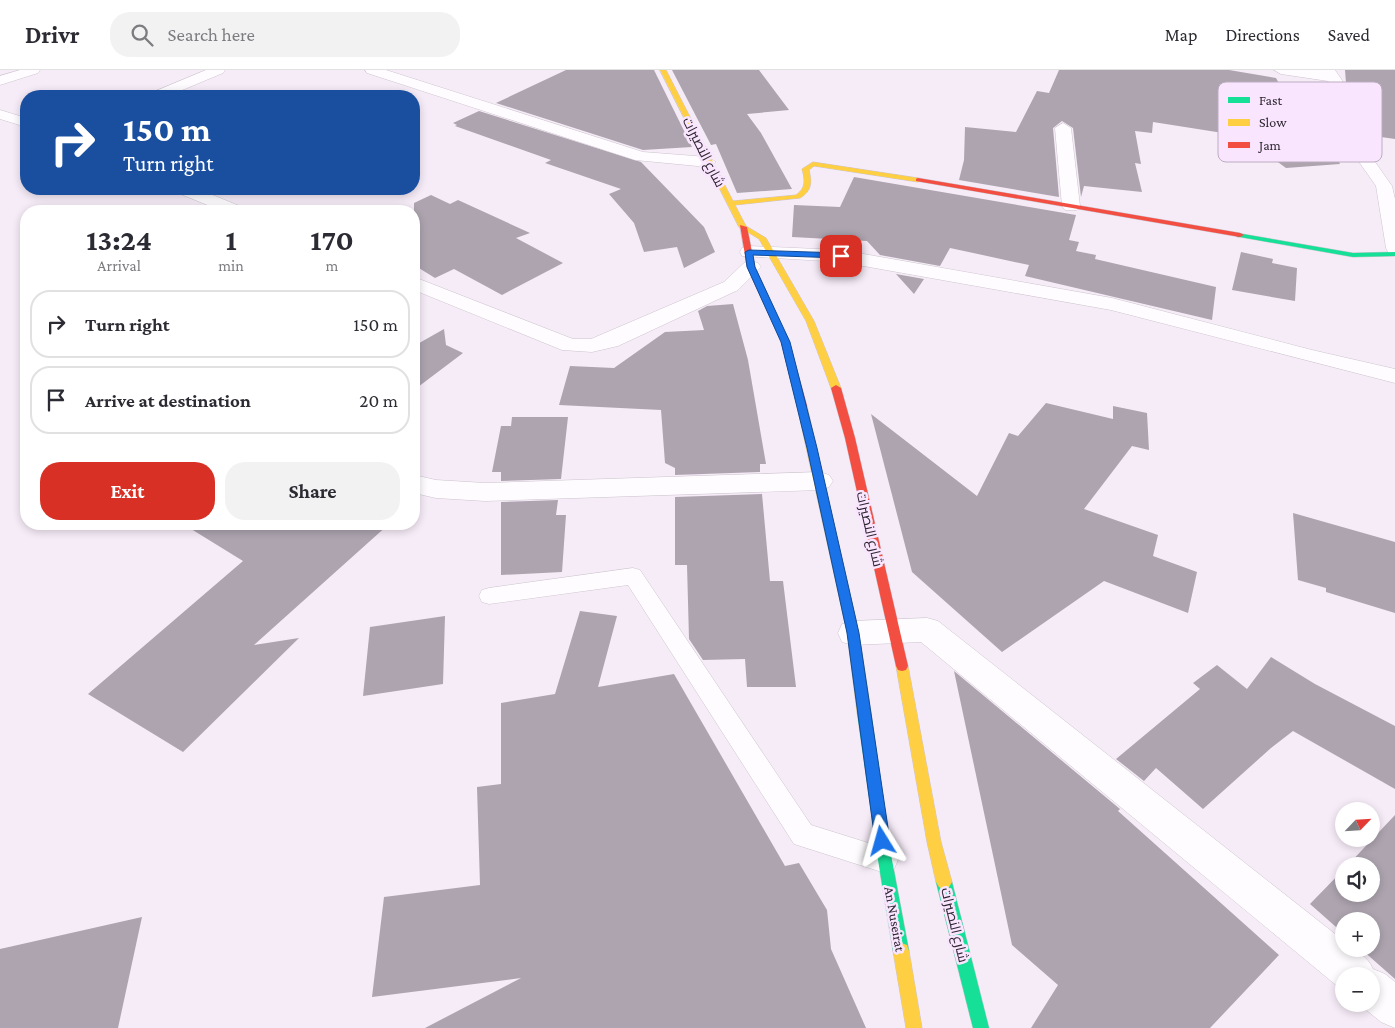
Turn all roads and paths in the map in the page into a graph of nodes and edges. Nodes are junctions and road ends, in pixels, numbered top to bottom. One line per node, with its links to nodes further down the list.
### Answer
1 (33, 70): 7 (street)
2 (218, 70): 8 (street)
3 (372, 70): 12 (street)
4 (663, 70): 12 (main road, شارع النصيرات)
5 (1281, 70): 6 (street)
6 (1330, 73)
7 (0, 81)
8 (170, 90)
9 (0, 114): 10 (street)
10 (20, 121)
11 (1063, 128): 17 (street)
12 (708, 162): 15 (main road, شارع النصيرات)
13 (1367, 162): 19 (street)
14 (198, 195): 16 (street)
15 (730, 203): 17 (main road); 18 (main road, شارع النصيرات)
16 (222, 205)
17 (1071, 206): 21 (main road)
18 (743, 227): 20 (main road, شارع النصيرات); 22 (main road, An Nuseirat)
19 (1395, 248)
20 (772, 252): 22 (street); 24 (street); 28 (main road, شارع النصيرات)
21 (1395, 254)
22 (750, 260): 23 (street); 25 (main road, An Nuseirat)
23 (420, 285)
24 (1395, 376)
25 (820, 481): 26 (street); 29 (main road, An Nuseirat)
26 (420, 485)
27 (489, 596): 30 (lane)
28 (895, 630): 29 (street); 31 (street); 35 (main road, شارع النصيرات)
29 (853, 633): 30 (main road, An Nuseirat)
30 (885, 860): 34 (main road, An Nuseirat)
31 (1345, 967)
32 (1380, 996): 33 (street)
33 (1395, 1008)
34 (914, 1028)
35 (981, 1028)

